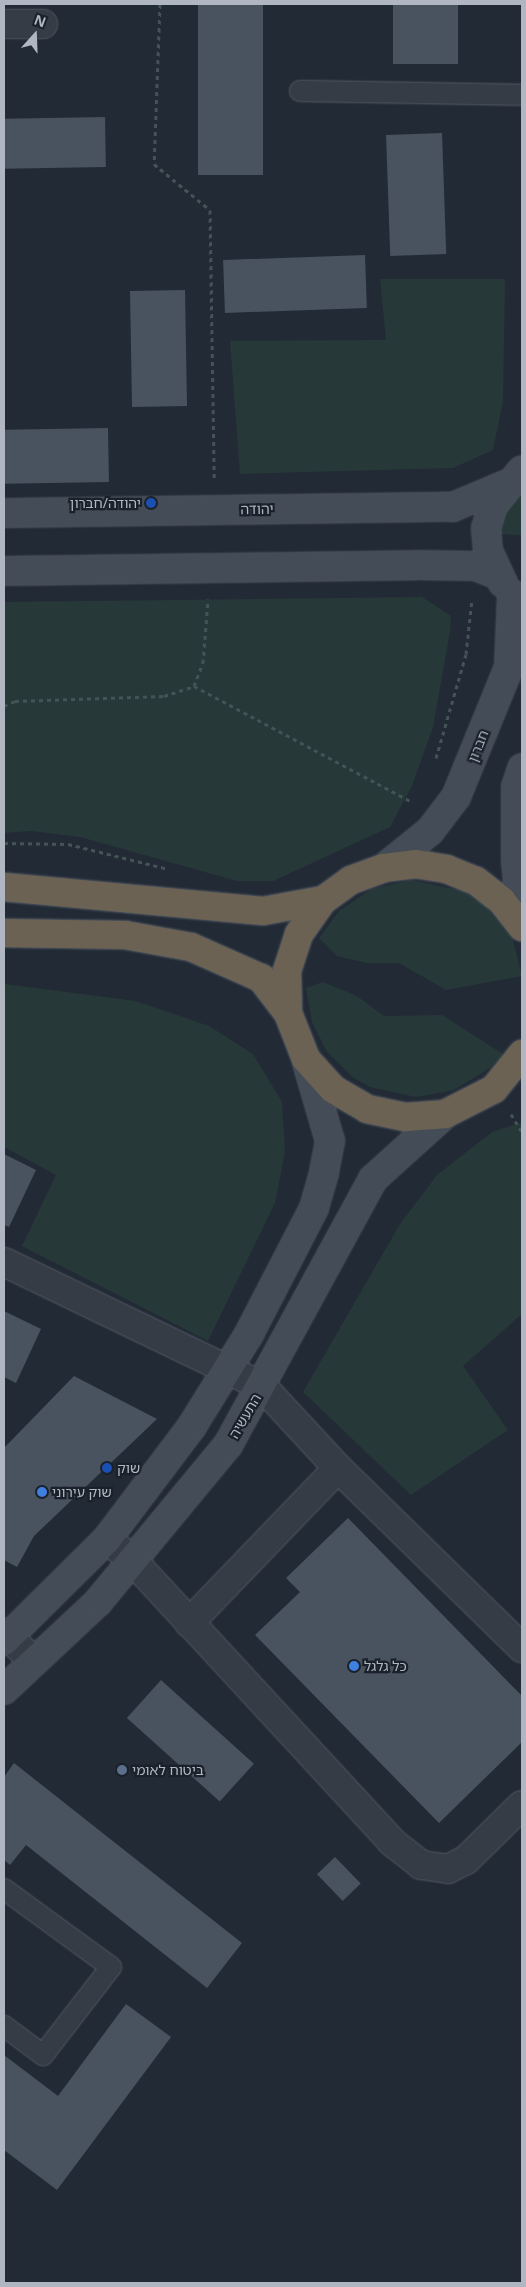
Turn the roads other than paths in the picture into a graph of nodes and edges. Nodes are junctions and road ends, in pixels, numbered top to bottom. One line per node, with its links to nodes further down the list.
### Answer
1 (4, 24): 2 (street)
2 (43, 24)
3 (300, 91): 4 (lane)
4 (522, 95)
5 (516, 474): 6 (street, יהודה); 8 (street, חברון)
6 (4, 513)
7 (4, 571): 8 (street)
8 (501, 584): 10 (street, חברון)
9 (522, 768): 13 (street)
10 (384, 868): 12 (highway); 13 (highway)
11 (4, 887): 12 (highway)
12 (324, 900): 15 (highway)
13 (522, 926)
14 (4, 933): 15 (highway)
15 (288, 1013): 17 (highway)
16 (522, 1054): 19 (highway)
17 (306, 1059): 20 (highway); 22 (street)
18 (522, 1082): 19 (highway)
19 (494, 1089): 20 (highway)
20 (445, 1114): 23 (street, התעשיה)
21 (4, 1262): 22 (street)
22 (228, 1373): 23 (street); 25 (street)
23 (262, 1386): 24 (street); 26 (street, התעשיה)
24 (338, 1468): 27 (street); 29 (street)
25 (107, 1539): 26 (street); 28 (street)
26 (134, 1562): 27 (street); 30 (street, התעשיה)
27 (189, 1623): 32 (street)
28 (6, 1637): 30 (street)
29 (522, 1648)
30 (34, 1661): 31 (street, התעשיה)
31 (4, 1690)
32 (522, 1805)
33 (4, 1889): 34 (lane)
34 (4, 2026)

